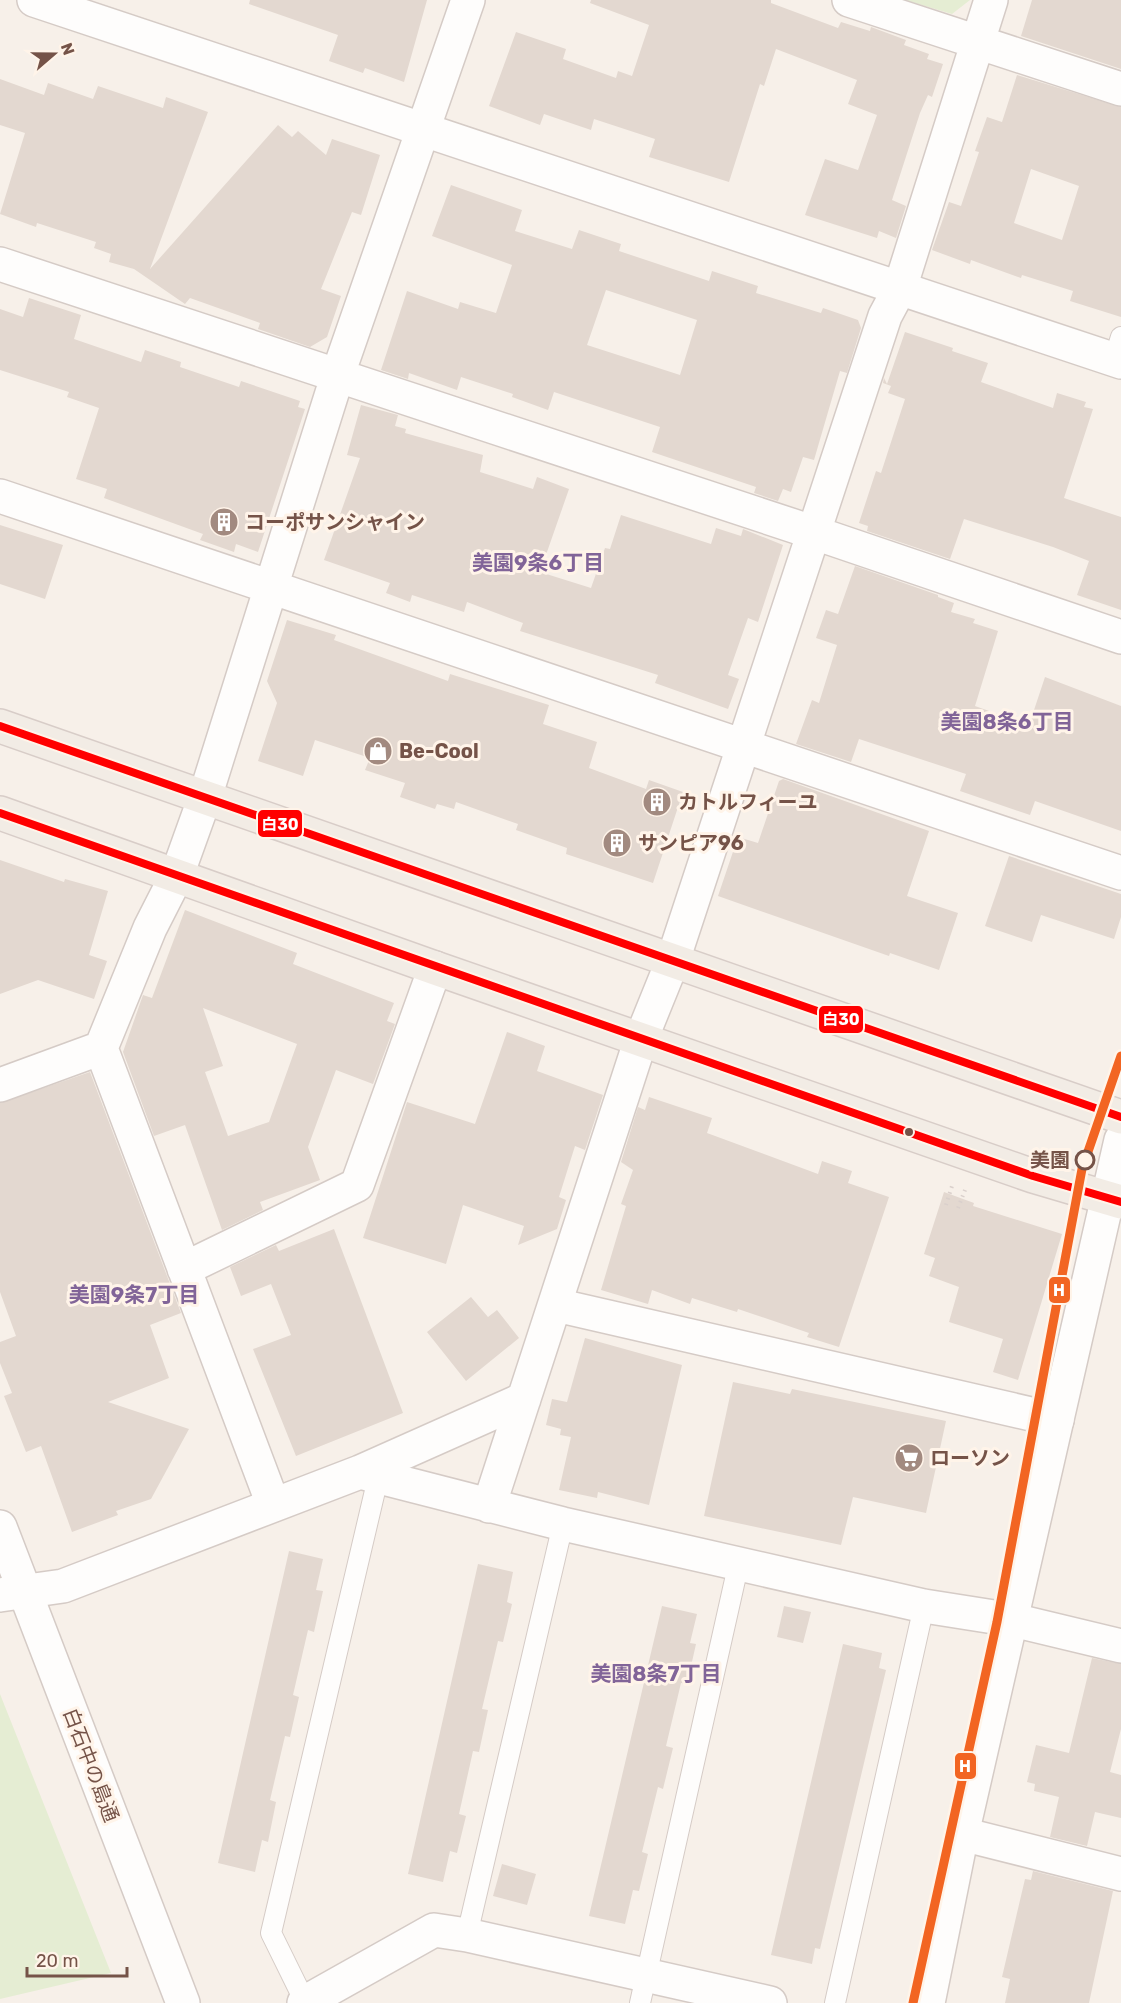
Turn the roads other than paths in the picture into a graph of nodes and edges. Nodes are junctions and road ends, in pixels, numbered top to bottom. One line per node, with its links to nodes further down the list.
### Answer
1 (34, 0): 7 (street)
2 (468, 0): 7 (street)
3 (849, 0): 5 (street)
4 (991, 0): 5 (street)
5 (977, 41): 6 (street); 9 (street)
6 (1121, 89)
7 (423, 129): 9 (street); 11 (street)
8 (0, 264): 11 (street)
9 (900, 288): 10 (street); 13 (street)
10 (1118, 353)
11 (338, 374): 13 (street); 14 (street)
12 (0, 496): 14 (street)
13 (815, 533): 15 (street); 17 (street)
14 (270, 586): 17 (street); 18 (street)
15 (1121, 637)
16 (0, 726): 18 (main road)
17 (743, 744): 20 (street); 22 (street)
18 (205, 797): 21 (street); 22 (main road)
19 (0, 813): 21 (main road)
20 (1121, 873)
21 (177, 875): 23 (main road); 25 (street)
22 (673, 960): 24 (street); 27 (main road)
23 (435, 968): 24 (main road); 30 (street)
24 (641, 1039): 29 (main road); 31 (street)
25 (101, 1048): 26 (street); 30 (street)
26 (0, 1085)
27 (1121, 1117)
28 (1121, 1140): 29 (street)
29 (1114, 1200): 33 (street)
30 (184, 1269): 35 (street)
31 (556, 1305): 32 (street); 33 (street)
32 (525, 1399): 34 (street); 36 (street)
33 (1057, 1420): 42 (street)
34 (369, 1475): 35 (street); 36 (street); 49 (lane)
35 (273, 1504): 40 (street)
36 (489, 1506): 37 (street)
37 (563, 1524): 39 (street); 46 (lane)
38 (0, 1527): 40 (street, 白石中の島通)
39 (739, 1562): 41 (street); 47 (lane)
40 (12, 1593): 48 (street, 白石中の島通)
41 (924, 1606): 42 (street); 51 (lane)
42 (1012, 1620): 43 (street); 44 (street)
43 (1121, 1646)
44 (962, 1834): 45 (street); 52 (street)
45 (1121, 1874)
46 (467, 1935): 47 (street); 49 (street)
47 (643, 1989): 50 (street)
48 (183, 2003)
49 (304, 2003)
50 (770, 2003)
51 (835, 2003)
52 (928, 2003)

